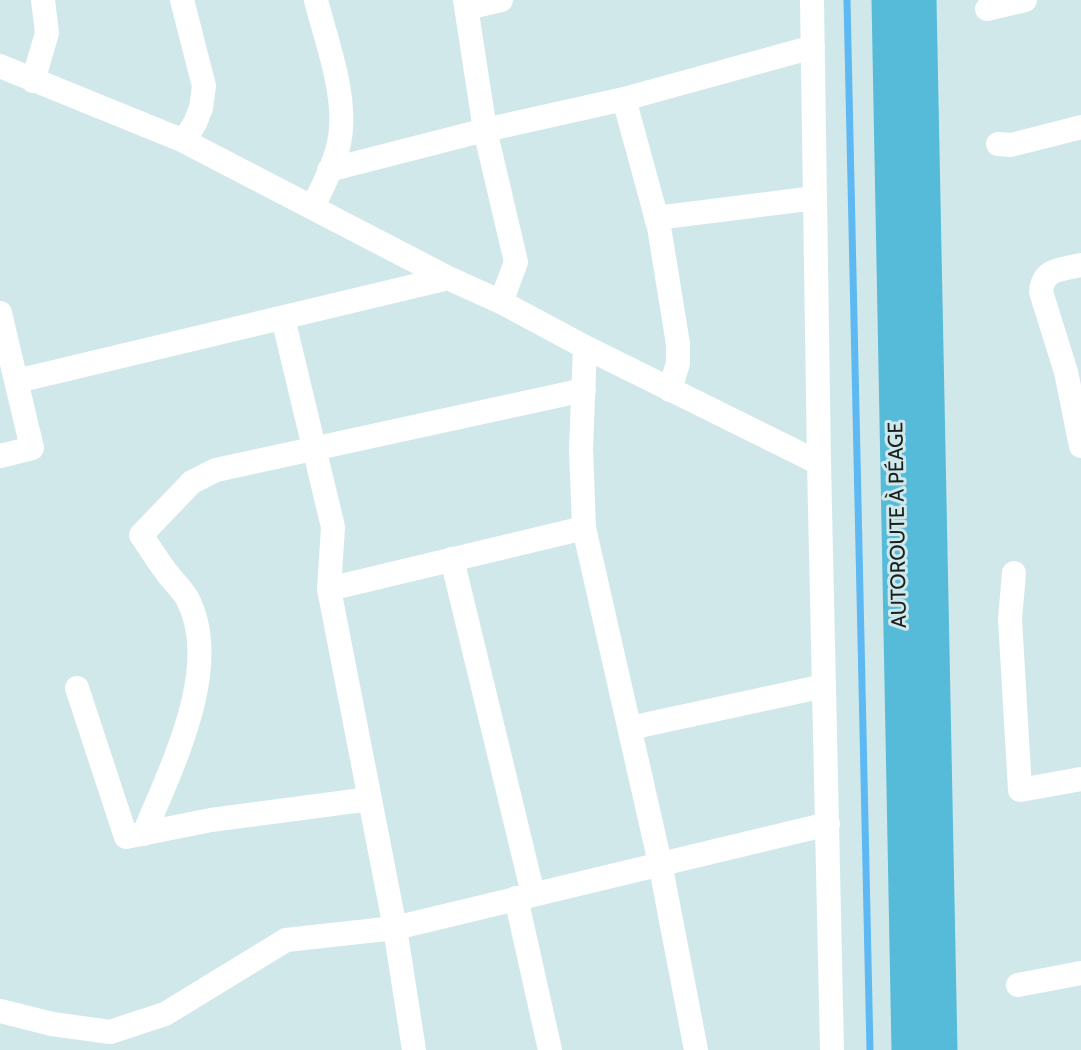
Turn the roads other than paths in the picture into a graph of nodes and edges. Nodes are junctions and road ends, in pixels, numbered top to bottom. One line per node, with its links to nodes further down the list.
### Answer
1 (43, 0): 13 (street)
2 (182, 0): 17 (street)
3 (316, 0): 19 (street)
4 (501, 0): 9 (street)
5 (812, 0): 11 (street)
6 (888, 0): 58 (highway, AUTOROUTE À PÉAGE)
7 (920, 0): 59 (highway)
8 (1025, 0): 10 (street)
9 (466, 4): 16 (street)
10 (987, 9)
11 (813, 47): 14 (street); 20 (street)
12 (0, 66): 13 (street)
13 (33, 81): 17 (street)
14 (624, 99): 16 (street); 22 (street)
15 (1081, 127): 18 (street)
16 (485, 130): 19 (street); 25 (street)
17 (184, 141): 21 (street)
18 (998, 144)
19 (329, 170): 21 (street)
20 (815, 198): 22 (street); 35 (street)
21 (313, 207): 24 (street)
22 (656, 218): 31 (street)
23 (1081, 265): 32 (street)
24 (448, 278): 25 (street); 27 (street)
25 (501, 302): 28 (street)
26 (0, 313): 29 (street)
27 (283, 318): 29 (street); 33 (street)
28 (585, 348): 30 (street); 31 (street)
29 (17, 381): 34 (street)
30 (584, 390): 33 (street); 36 (street)
31 (670, 390): 35 (street)
32 (1081, 446)
33 (313, 448): 39 (street); 46 (street)
34 (0, 456)
35 (819, 463): 40 (street)
36 (584, 528): 37 (street); 42 (street)
37 (452, 559): 39 (street); 48 (street)
38 (1014, 573): 43 (street)
39 (329, 589): 44 (street)
40 (824, 686): 42 (street); 45 (street)
41 (77, 688): 46 (street)
42 (630, 728): 47 (street)
43 (1081, 779)
44 (370, 799): 46 (street); 49 (street)
45 (828, 824): 47 (street); 57 (street)
46 (144, 834)
47 (660, 863): 48 (street); 56 (street)
48 (525, 896): 49 (street); 55 (street)
49 (395, 928): 53 (street); 54 (street)
50 (1081, 973): 51 (street)
51 (1018, 985)
52 (0, 1011): 53 (street)
53 (118, 1041)
54 (414, 1050)
55 (550, 1050)
56 (696, 1050)
57 (832, 1050)
58 (908, 1050)
59 (941, 1050)

